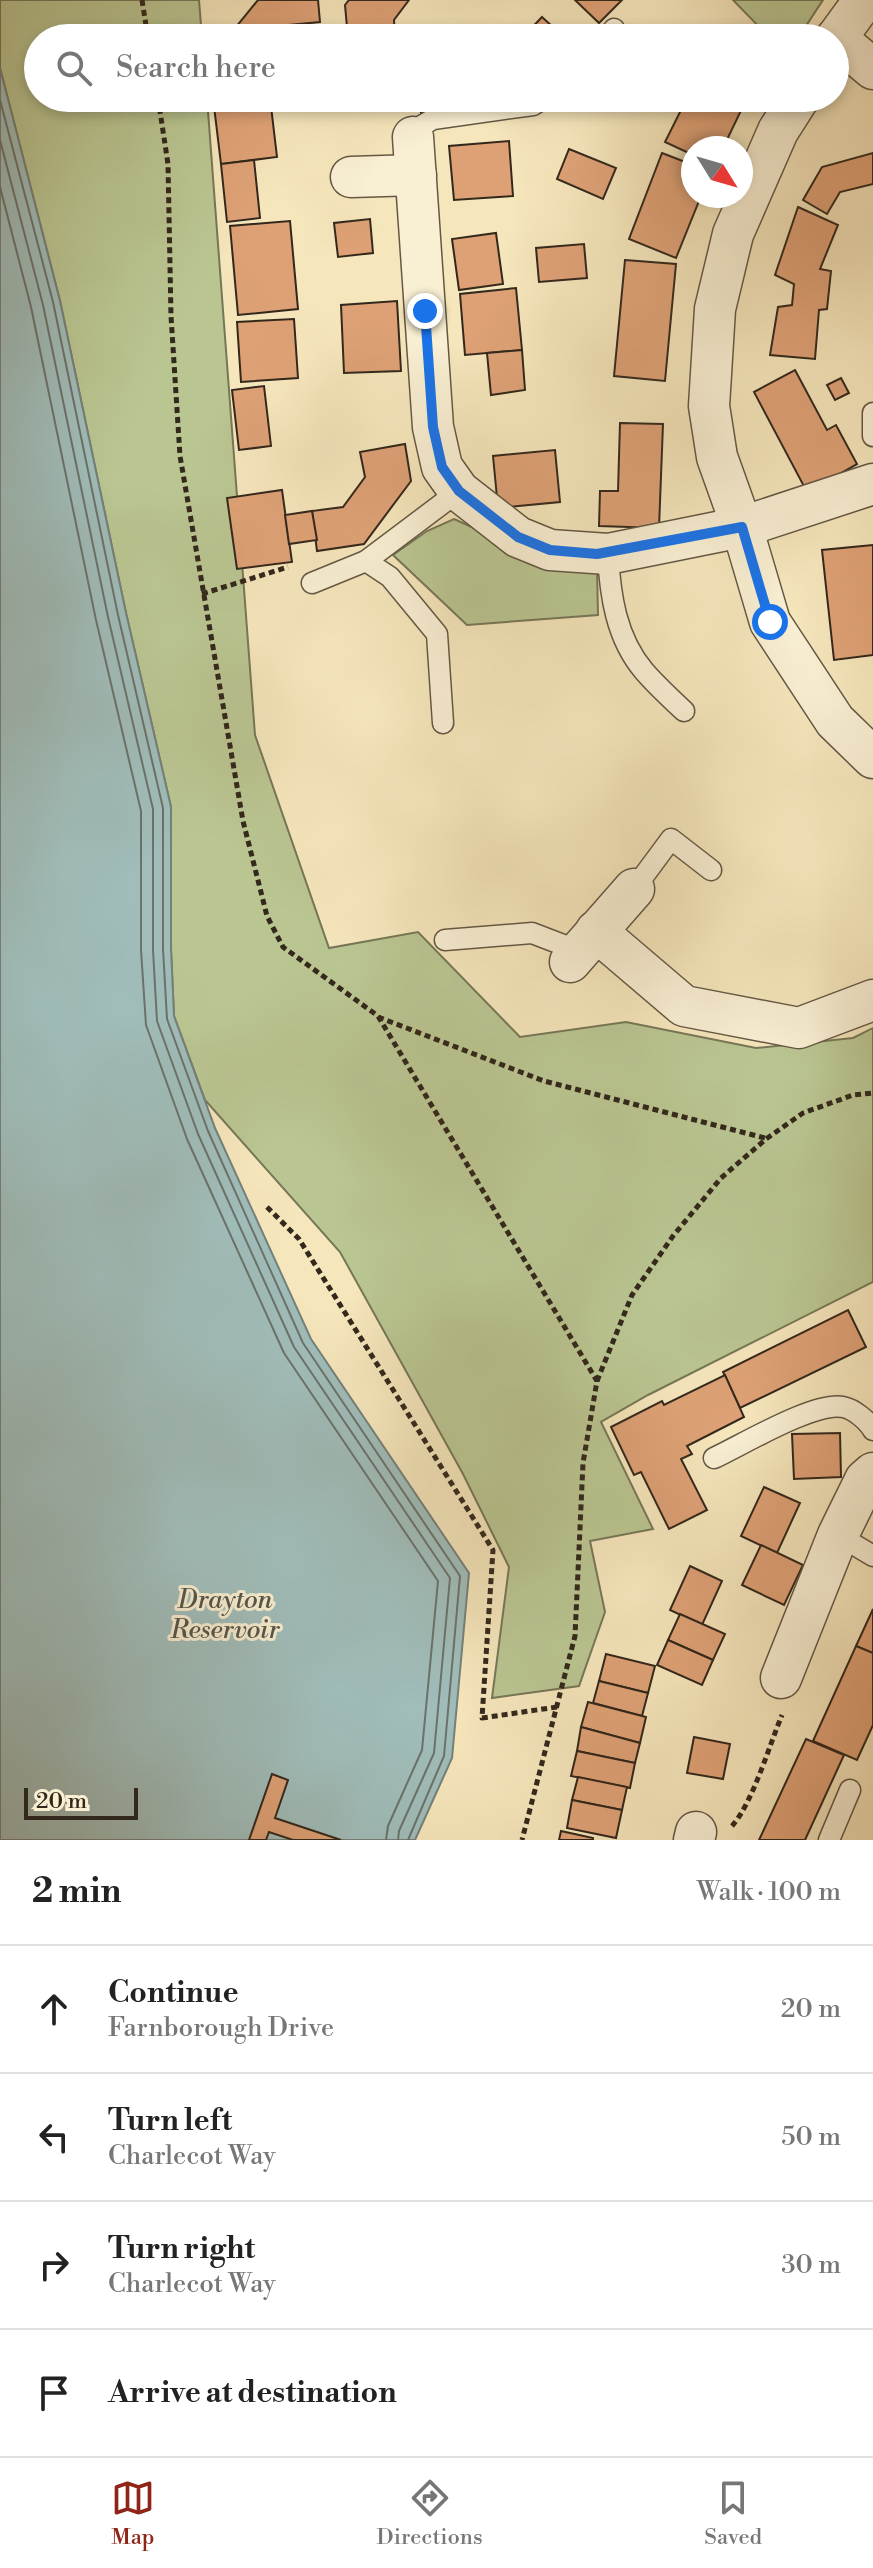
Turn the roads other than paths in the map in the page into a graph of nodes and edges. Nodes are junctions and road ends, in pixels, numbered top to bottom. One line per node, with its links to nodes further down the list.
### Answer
1 (864, 0): 2 (street)
2 (847, 24)
3 (849, 50): 4 (street)
4 (873, 69)
5 (483, 112): 7 (lane)
6 (790, 112): 13 (street)
7 (414, 156): 8 (street); 12 (street)
8 (351, 177)
9 (873, 413): 10 (lane)
10 (873, 436)
11 (873, 484): 13 (street)
12 (459, 491): 14 (street); 15 (lane)
13 (742, 527): 14 (street); 19 (street)
14 (608, 554): 17 (lane)
15 (366, 561): 16 (lane); 18 (lane)
16 (312, 583)
17 (684, 711)
18 (443, 723)
19 (873, 758)
20 (711, 870): 21 (lane)
21 (634, 889): 23 (street)
22 (445, 940): 23 (lane)
23 (582, 948): 24 (street)
24 (873, 1000)
25 (873, 1430): 26 (lane)
26 (714, 1458)
27 (873, 1473): 28 (street)
28 (838, 1535): 29 (lane); 30 (street)
29 (873, 1556)
30 (781, 1678)
31 (850, 1790): 32 (lane)
32 (829, 1840)

